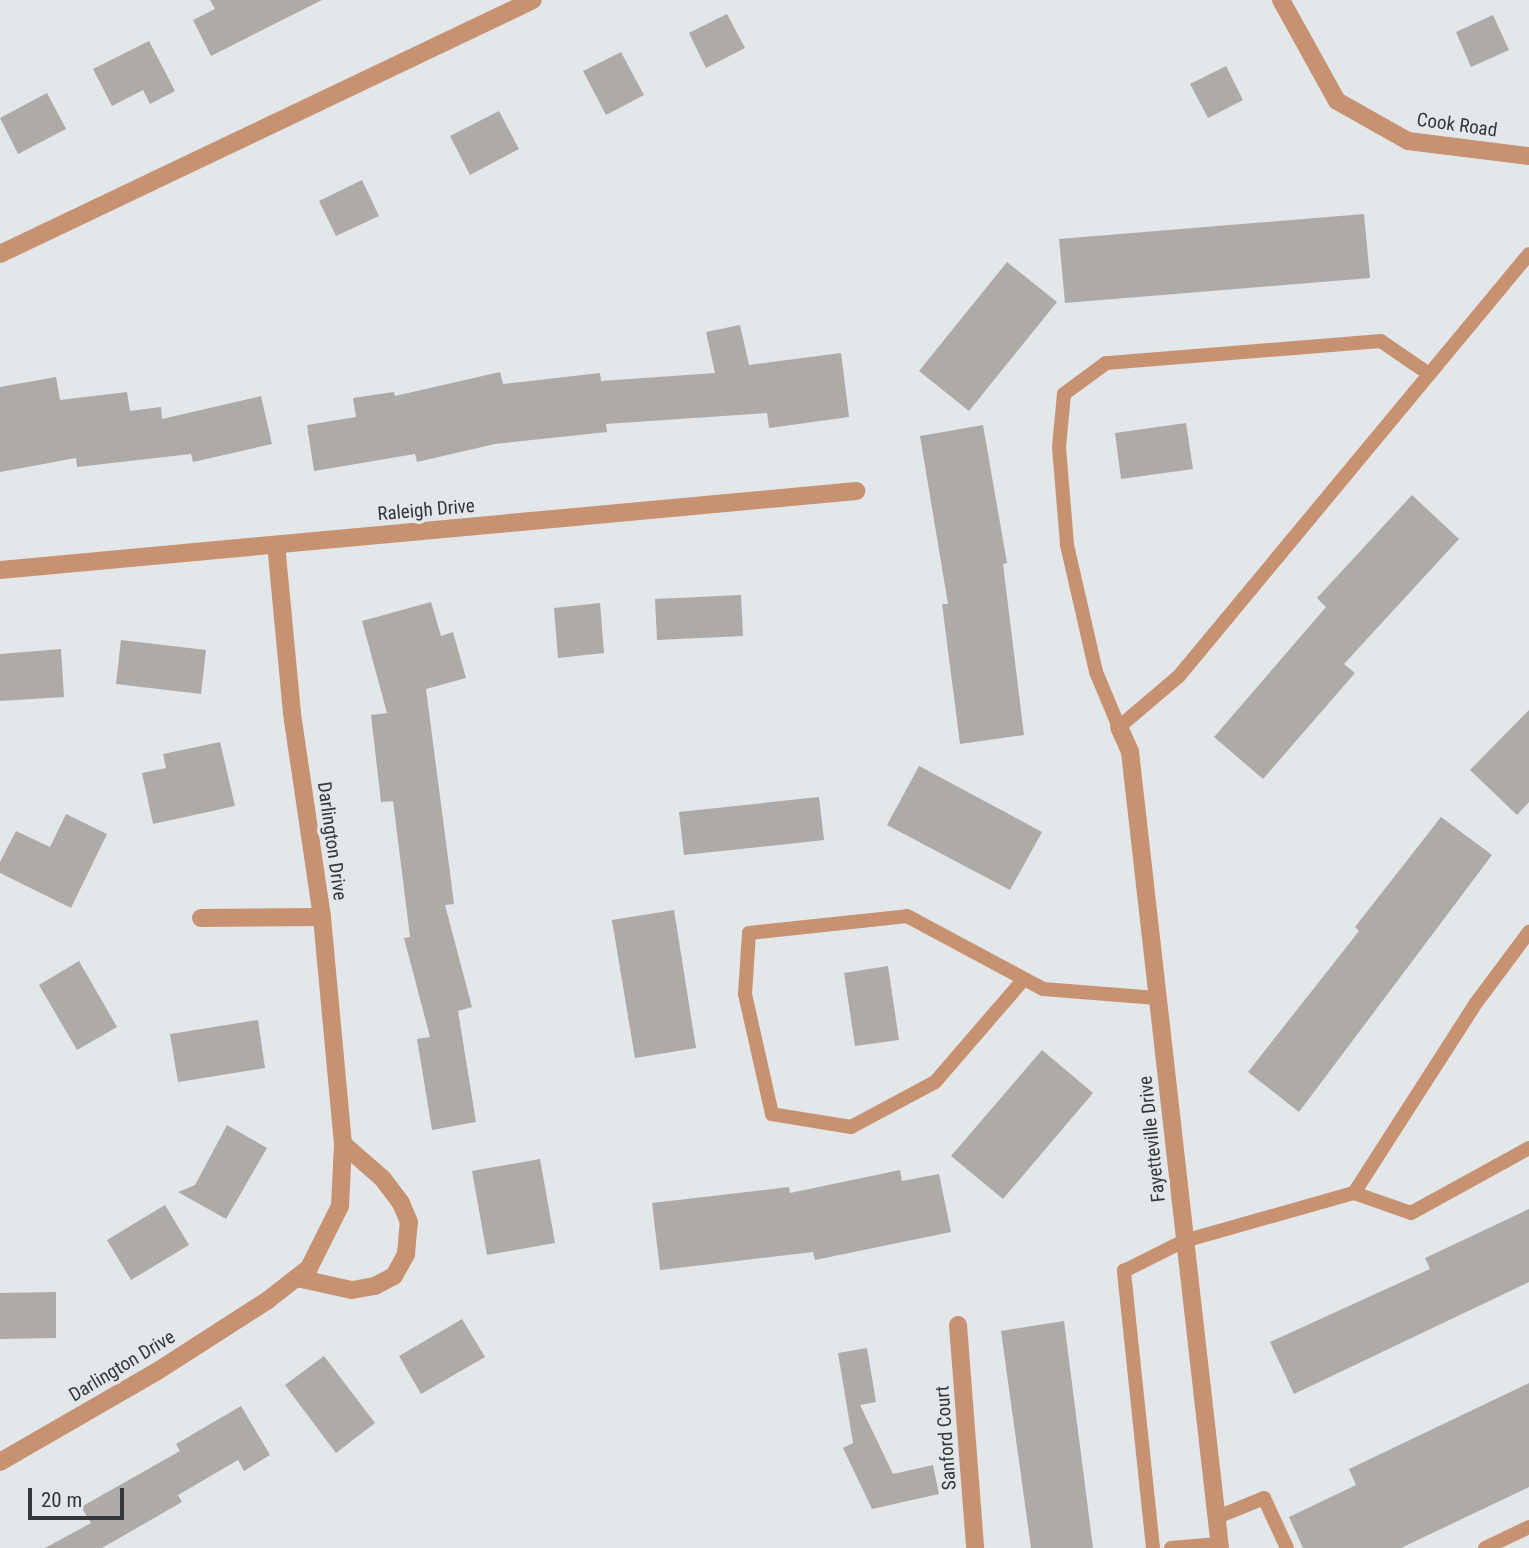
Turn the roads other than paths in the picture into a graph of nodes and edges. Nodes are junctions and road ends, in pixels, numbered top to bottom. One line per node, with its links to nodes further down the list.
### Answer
1 (533, 0): 4 (street)
2 (1281, 0): 3 (street, Cook Road)
3 (1529, 156)
4 (0, 254)
5 (1529, 254): 6 (lane)
6 (1429, 374): 10 (lane); 10 (lane)
7 (856, 491): 8 (street, Raleigh Drive)
8 (276, 545): 9 (street, Raleigh Drive); 11 (street, Darlington Drive)
9 (0, 570)
10 (1119, 726): 15 (street, Fayetteville Drive)
11 (322, 917): 12 (street); 16 (street, Darlington Drive)
12 (201, 918)
13 (1529, 932): 18 (lane)
14 (1024, 979): 14 (lane); 15 (lane)
15 (1157, 998): 19 (street, Fayetteville Drive)
16 (343, 1144): 20 (street, Darlington Drive); 20 (street)
17 (1529, 1148): 18 (lane)
18 (1354, 1193): 19 (lane)
19 (1184, 1241): 23 (street, Fayetteville Drive); 27 (lane)
20 (297, 1278): 22 (street, Darlington Drive)
21 (958, 1325): 26 (street, Sanford Court)
22 (0, 1462)
23 (1215, 1518): 25 (street, Fayetteville Drive); 29 (lane)
24 (1529, 1527): 30 (lane)
25 (1219, 1546): 28 (lane)
26 (975, 1548)
27 (1153, 1548)
28 (1171, 1548)
29 (1287, 1548)
30 (1485, 1548)

